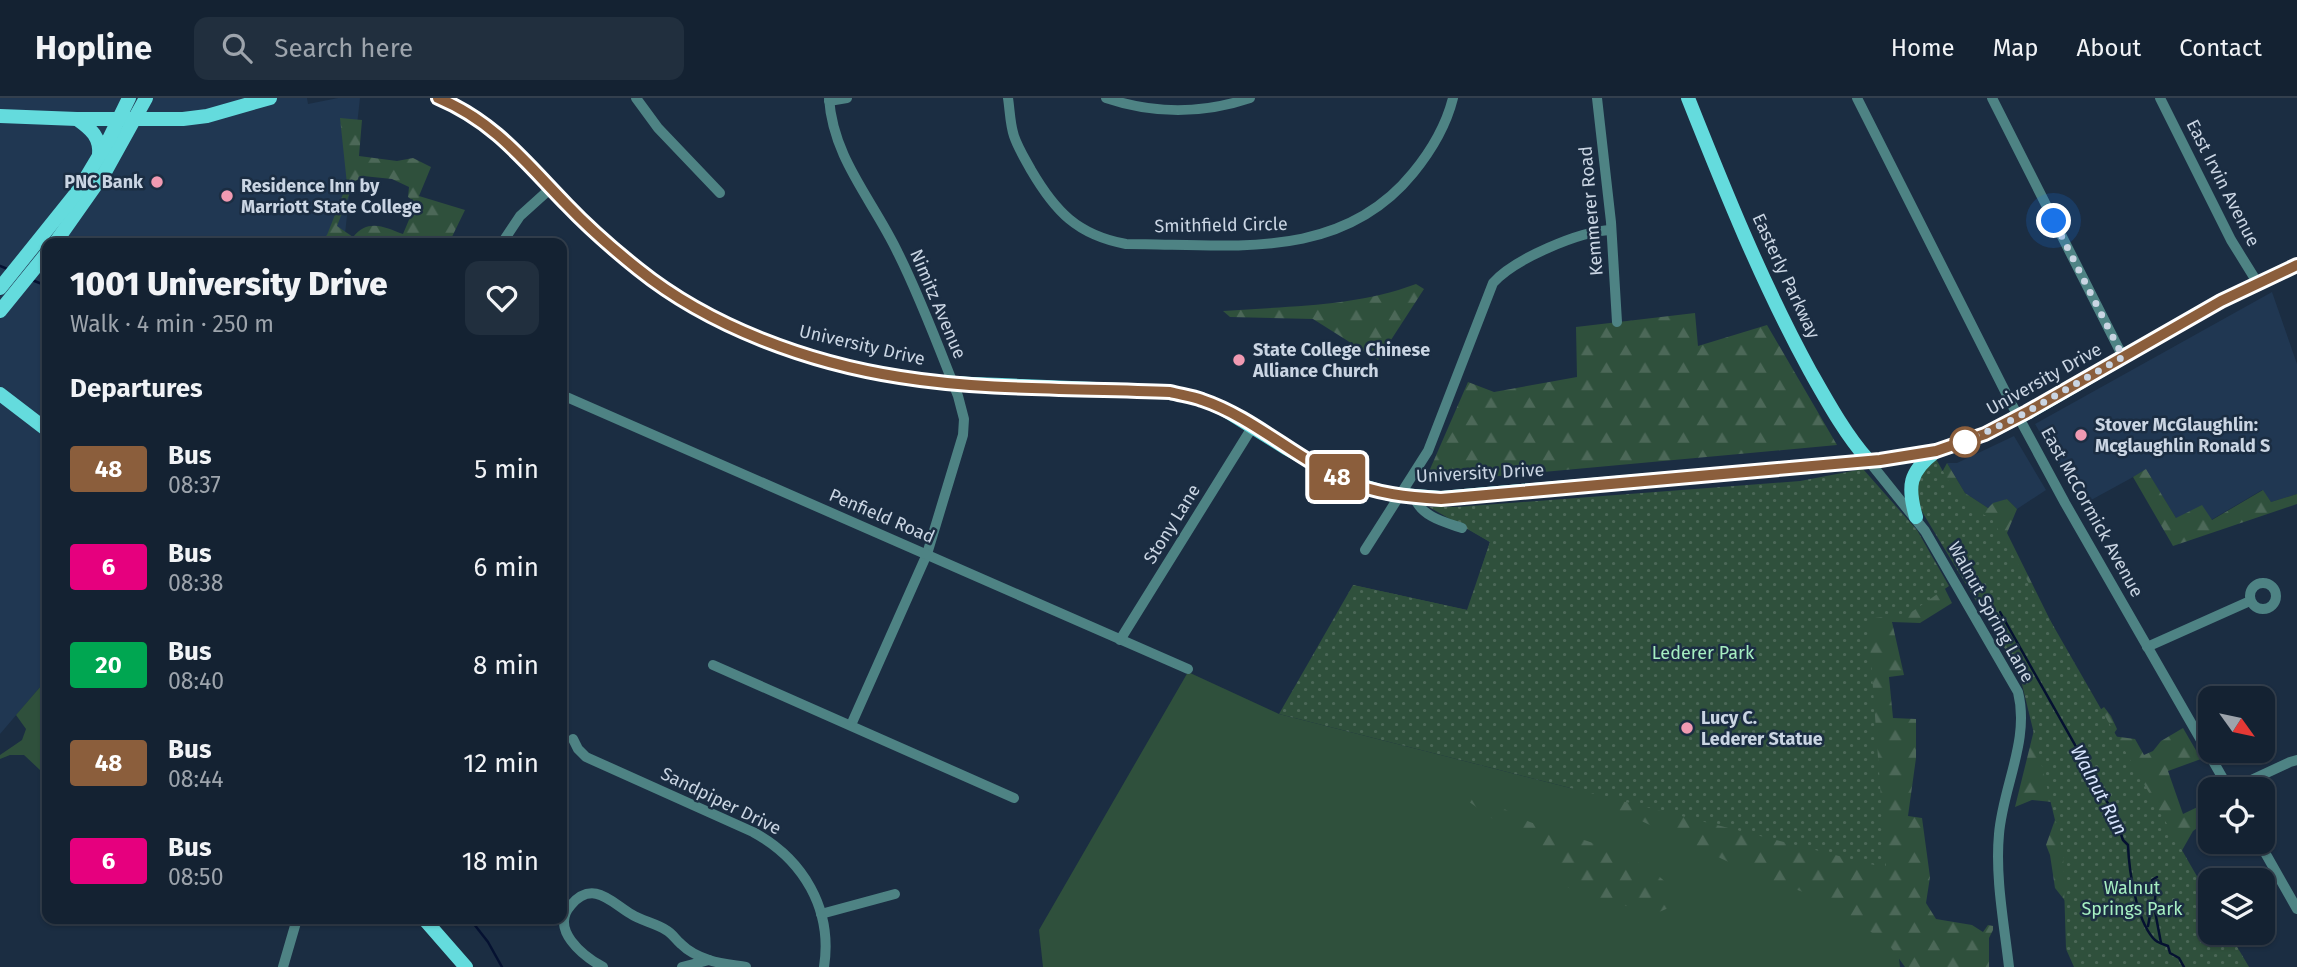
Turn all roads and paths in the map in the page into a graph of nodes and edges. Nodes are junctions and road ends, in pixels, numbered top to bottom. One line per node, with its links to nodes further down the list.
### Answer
1 (129, 98): 18 (main road)
2 (146, 98): 19 (main road)
3 (270, 98): 19 (main road)
4 (438, 98): 22 (main road, University Drive)
5 (636, 98): 23 (street)
6 (847, 98): 16 (street)
7 (1008, 98): 10 (street, Smithfield Circle)
8 (1106, 98): 9 (street)
9 (1250, 98)
10 (1453, 98)
11 (1597, 98): 24 (street, Kemmerer Road)
12 (1688, 98): 41 (main road, Easterly Parkway)
13 (1857, 98): 37 (street, East McCormick Avenue)
14 (1992, 98): 33 (street)
15 (2160, 98): 29 (street, East Irvin Avenue)
16 (829, 99): 34 (street, Nimitz Avenue)
17 (0, 116): 20 (main road)
18 (119, 118): 19 (main road); 20 (main road); 21 (main road)
19 (135, 118): 25 (main road)
20 (77, 119): 21 (main road)
21 (99, 156): 30 (main road)
22 (551, 188): 26 (street); 34 (main road, University Drive)
23 (720, 193)
24 (1611, 230): 32 (street, Kemmerer Road); 42 (street)
25 (59, 238)
26 (505, 238)
27 (42, 260): 31 (main road)
28 (2297, 265): 29 (main road, University Drive)
29 (2257, 282): 33 (main road, University Drive)
30 (4, 284)
31 (0, 311)
32 (1617, 322)
33 (2123, 357): 37 (main road, University Drive)
34 (953, 383): 39 (main road, University Drive); 46 (street, Nimitz Avenue)
35 (0, 394): 38 (main road)
36 (567, 397): 46 (street, Penfield Road)
37 (2018, 417): 40 (main road, University Drive); 49 (street, East McCormick Avenue)
38 (42, 426)
39 (1253, 426): 42 (main road, University Drive); 48 (street, Stony Lane)
40 (1936, 451): 41 (main road, University Drive); 43 (main road)
41 (1868, 460): 42 (main road, University Drive); 43 (street, Walnut Spring Lane)
42 (1406, 497): 44 (street); 45 (street)
43 (1916, 517): 74 (street, Walnut Spring Lane)
44 (1462, 528)
45 (1365, 550)
46 (927, 554): 48 (street, Penfield Road); 52 (street, Nimitz Avenue)
47 (2250, 601): 49 (street)
48 (1120, 640): 51 (street, Penfield Road)
49 (2147, 647): 55 (street, East McCormick Avenue)
50 (713, 665): 52 (street)
51 (1188, 669)
52 (851, 725): 57 (street)
53 (573, 739): 62 (street, Sandpiper Drive)
54 (2297, 760): 56 (street)
55 (2223, 777)
56 (2258, 777)
57 (1014, 798)
58 (2266, 854): 60 (street)
59 (895, 894): 62 (street)
60 (2297, 909)
61 (567, 912): 66 (street)
62 (821, 914): 73 (street, Sandpiper Drive)
63 (296, 924): 69 (street)
64 (428, 924): 70 (main road)
65 (566, 924): 71 (street)
66 (677, 940): 67 (street); 68 (street)
67 (709, 960): 68 (street); 72 (street)
68 (684, 966)
69 (283, 967)
70 (466, 967)
71 (603, 967)
72 (746, 967)
73 (824, 967)
74 (2009, 967)

